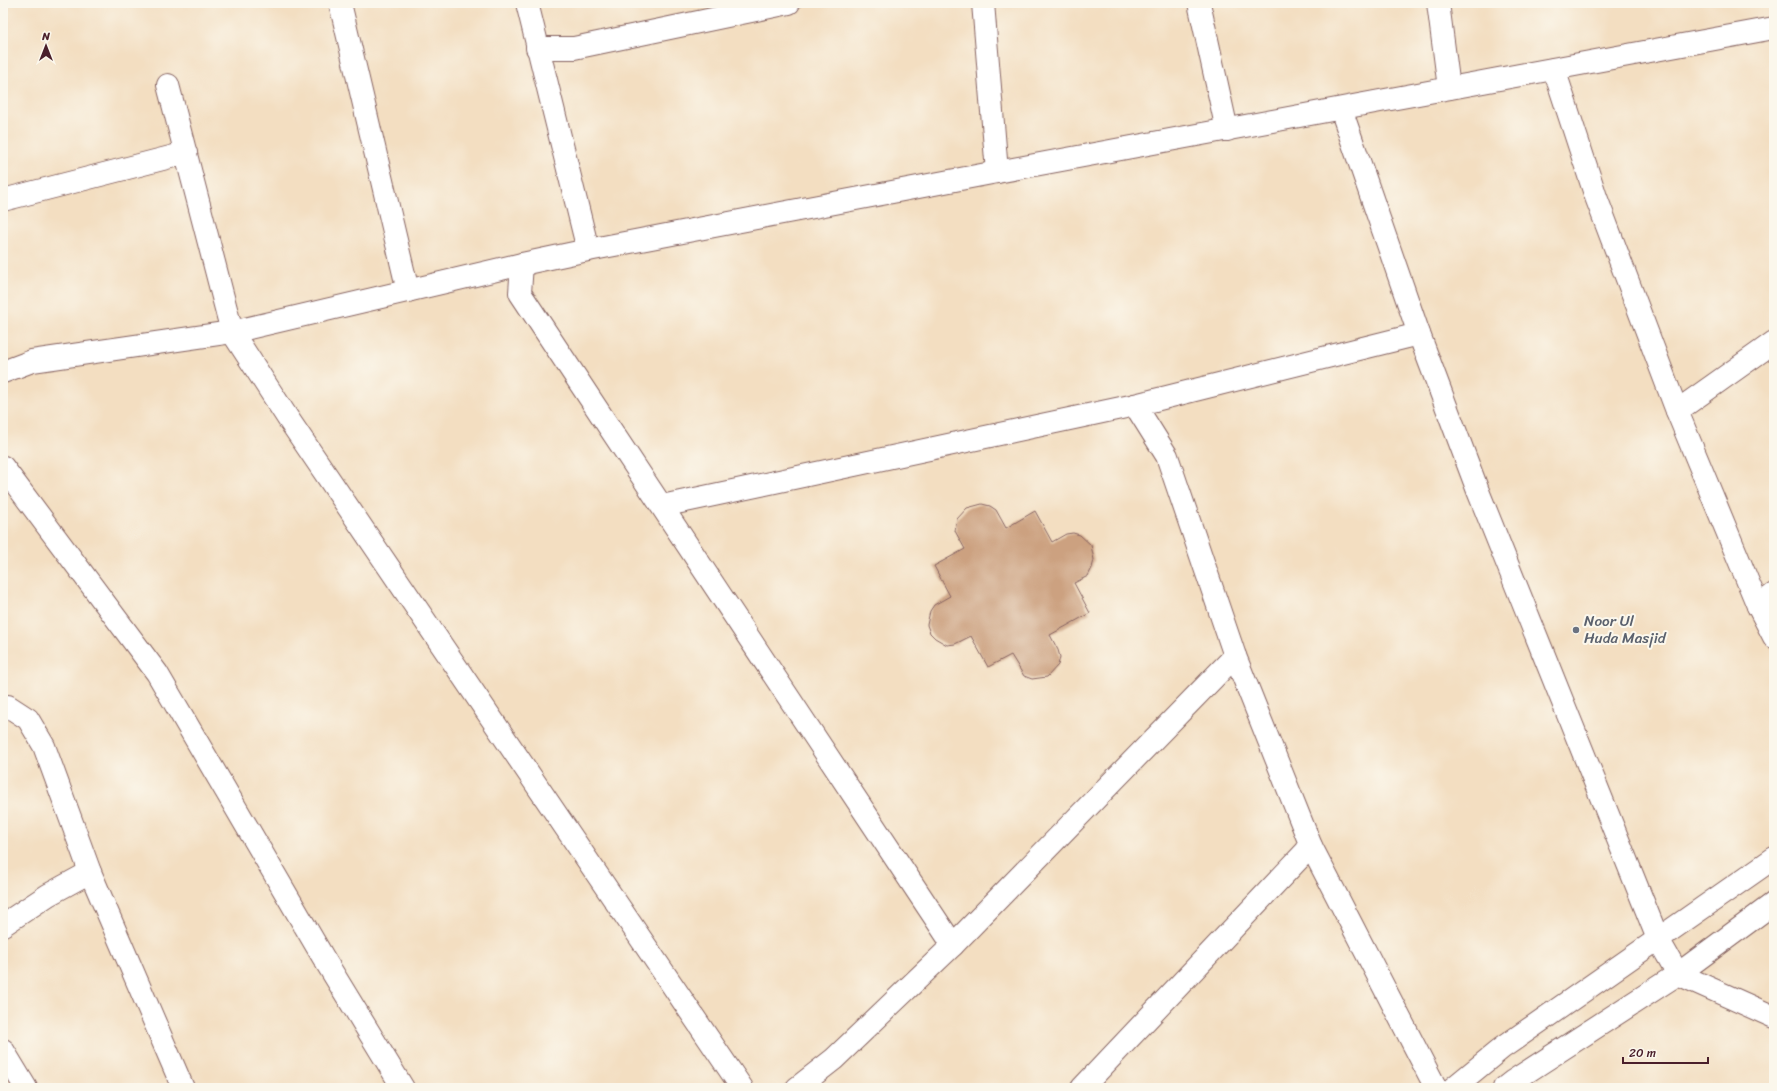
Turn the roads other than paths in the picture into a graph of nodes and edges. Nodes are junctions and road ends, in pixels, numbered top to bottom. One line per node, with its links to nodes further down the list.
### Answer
1 (340, 3): 19 (street)
2 (527, 3): 8 (street)
3 (789, 3): 8 (street)
4 (983, 3): 15 (street)
5 (1199, 3): 13 (street)
6 (1438, 3): 11 (street)
7 (1774, 28): 9 (street)
8 (537, 48): 17 (street)
9 (1554, 69): 11 (street); 25 (street)
10 (168, 85): 14 (street)
11 (1449, 88): 12 (street)
12 (1341, 109): 13 (street); 21 (street)
13 (1227, 130): 15 (street)
14 (186, 153): 16 (street); 20 (street)
15 (997, 172): 17 (street)
16 (3, 200)
17 (588, 250): 18 (street)
18 (522, 264): 19 (street); 27 (street)
19 (408, 291): 20 (street)
20 (232, 332): 23 (street); 47 (street)
21 (1419, 334): 24 (street); 37 (street)
22 (1774, 342): 25 (street)
23 (3, 372)
24 (1135, 405): 27 (street); 30 (street)
25 (1677, 411): 28 (street)
26 (3, 467): 46 (street)
27 (662, 506): 38 (street)
28 (1766, 600): 29 (street)
29 (1774, 637)
30 (1234, 656): 32 (street); 38 (street)
31 (3, 707): 34 (street)
32 (1311, 846): 49 (street); 50 (street)
33 (1774, 858): 37 (street)
34 (90, 872): 36 (street); 45 (street)
35 (1774, 903): 39 (street)
36 (3, 925)
37 (1658, 939): 39 (street); 42 (street)
38 (953, 945): 48 (street)
39 (1678, 974): 40 (street); 43 (street)
40 (1774, 1017)
41 (3, 1050): 44 (street)
42 (1492, 1056): 43 (street); 51 (street)
43 (1511, 1086)
44 (26, 1088)
45 (183, 1088)
46 (403, 1088)
47 (742, 1088)
48 (797, 1088)
49 (1082, 1088)
50 (1436, 1088)
51 (1453, 1088)

